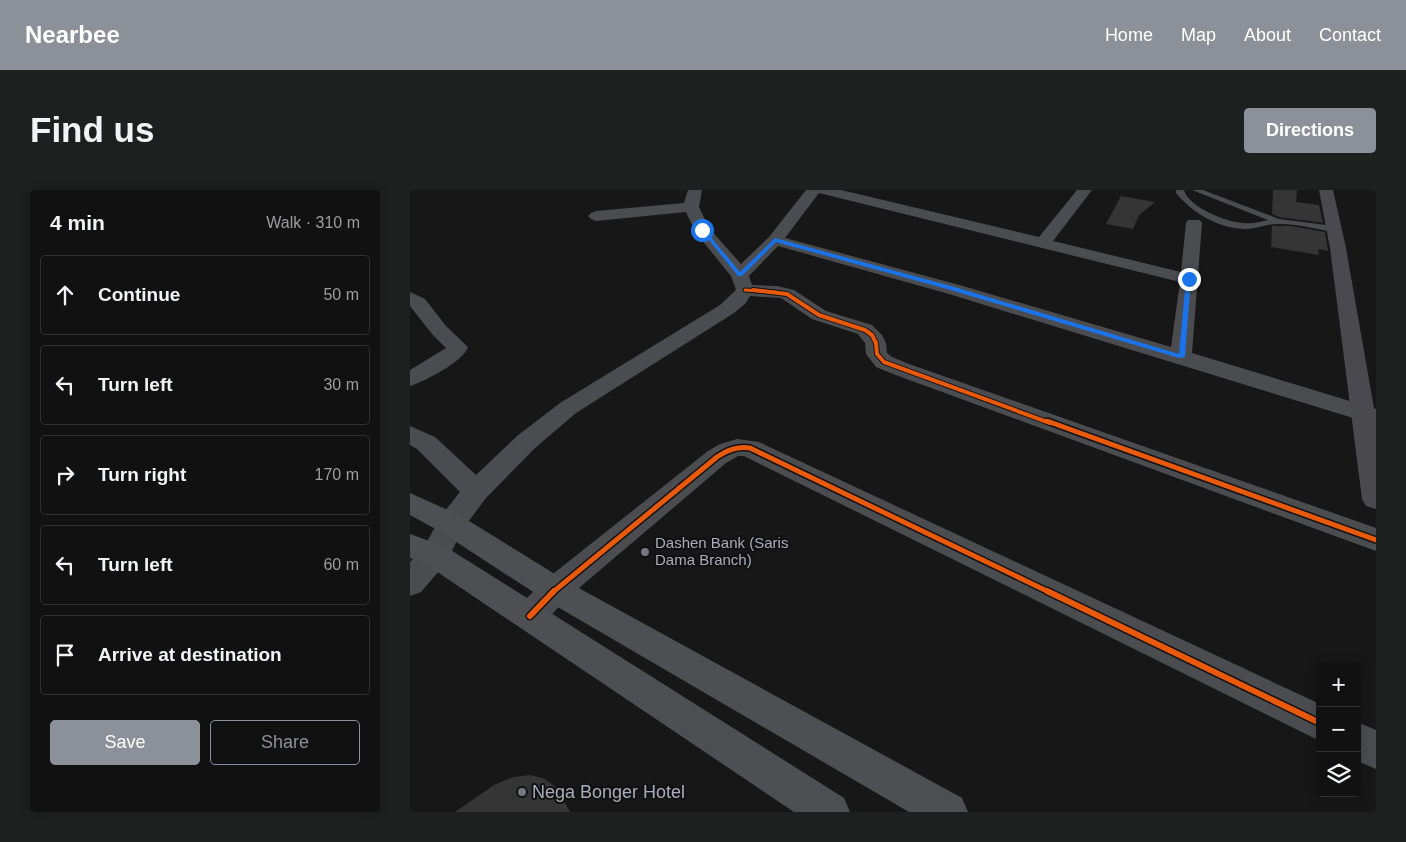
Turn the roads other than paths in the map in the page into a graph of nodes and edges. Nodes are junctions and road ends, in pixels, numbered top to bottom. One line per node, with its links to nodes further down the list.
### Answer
1 (814, 190): 12 (street)
2 (823, 190): 13 (street)
3 (1085, 190): 13 (street)
4 (1180, 190): 9 (lane)
5 (1196, 190): 9 (lane)
6 (1326, 190): 11 (street)
7 (693, 199): 8 (street); 15 (street)
8 (596, 216)
9 (1277, 221): 11 (lane)
10 (1194, 224): 14 (street)
11 (1334, 229): 19 (street)
12 (775, 240): 15 (street); 17 (street)
13 (1044, 243): 14 (street)
14 (1189, 279): 17 (street)
15 (742, 283): 21 (street); 25 (street)
16 (410, 298): 18 (street)
17 (1182, 357): 19 (street)
18 (410, 379)
19 (1370, 416): 22 (street)
20 (410, 434): 21 (street)
21 (476, 491): 24 (street)
22 (1376, 498)
23 (410, 503): 24 (main road)
24 (451, 524): 26 (street); 28 (main road)
25 (1376, 540)
26 (422, 551): 27 (street); 29 (main road)
27 (410, 584)
28 (555, 590): 29 (street); 30 (street); 34 (main road)
29 (530, 616): 33 (main road)
30 (1316, 721)
31 (1361, 743): 32 (street)
32 (1376, 750)
33 (830, 812)
34 (948, 812)

